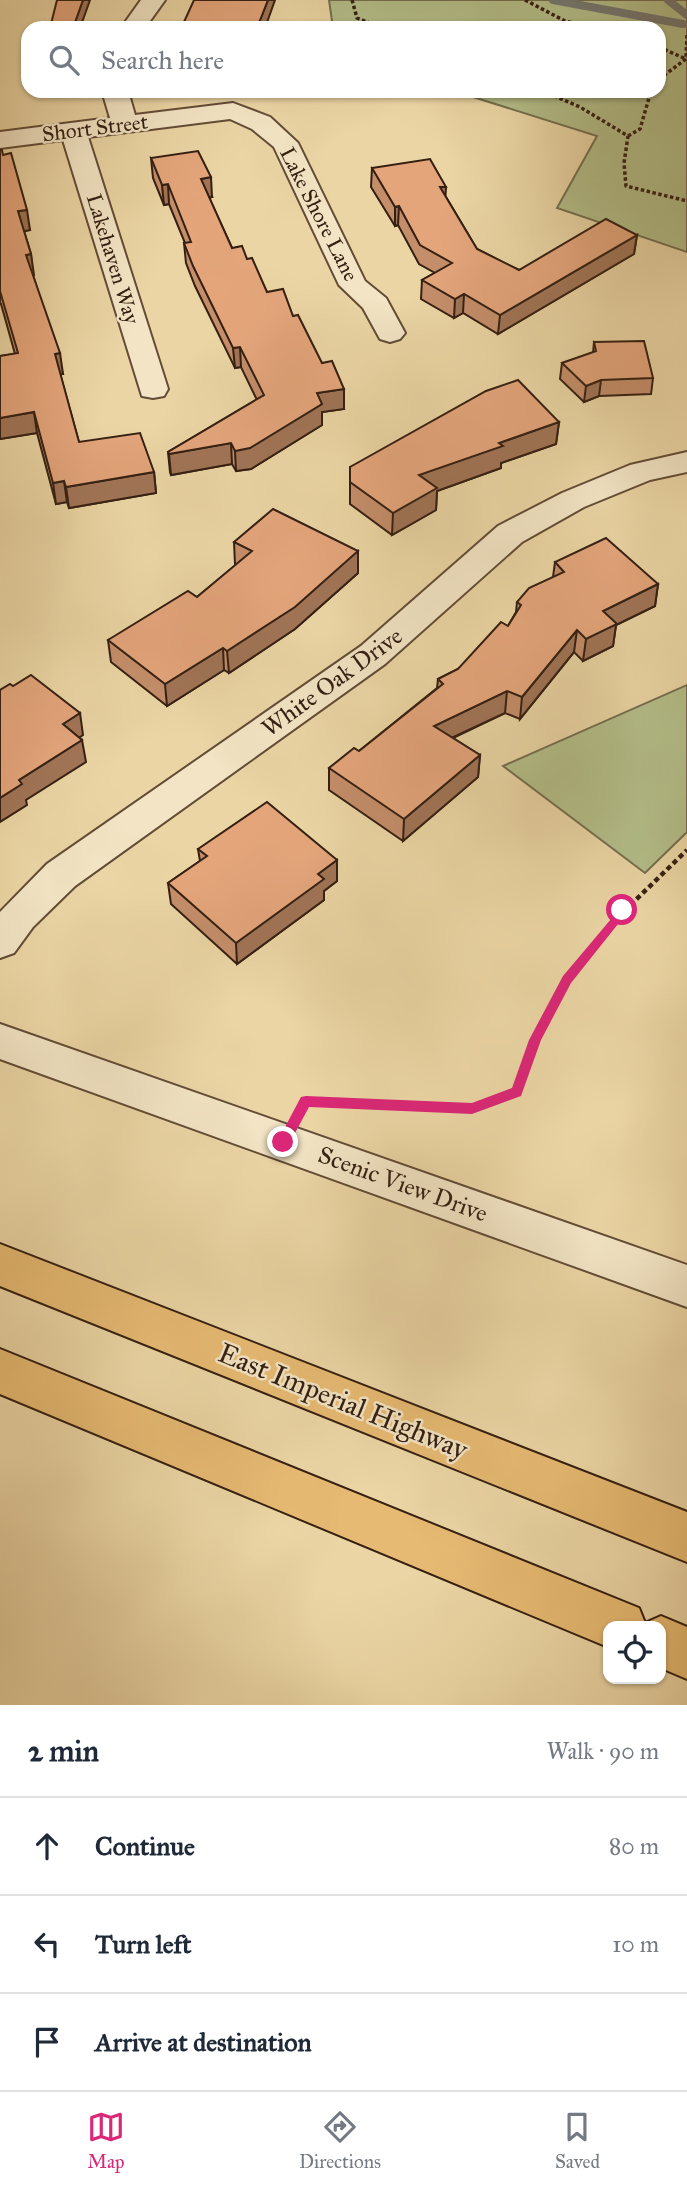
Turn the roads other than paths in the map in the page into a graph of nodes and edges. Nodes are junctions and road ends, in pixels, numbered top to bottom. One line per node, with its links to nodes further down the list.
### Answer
1 (153, 0): 2 (street)
2 (138, 21)
3 (117, 98): 5 (street)
4 (233, 111): 5 (street, Short Street); 8 (street, Lake Shore Lane)
5 (125, 124): 6 (street, Short Street)
6 (73, 130): 7 (street, Short Street); 9 (street, Lakehaven Way)
7 (0, 140)
8 (390, 333)
9 (153, 389)
10 (687, 461): 11 (street, White Oak Drive)
11 (0, 942)
12 (0, 1041): 14 (street, Scenic View Drive)
13 (0, 1265): 16 (highway, East Imperial Highway)
14 (687, 1286)
15 (0, 1371): 17 (highway)
16 (687, 1537)
17 (609, 1621)
18 (666, 1644): 19 (highway)
19 (687, 1653)

